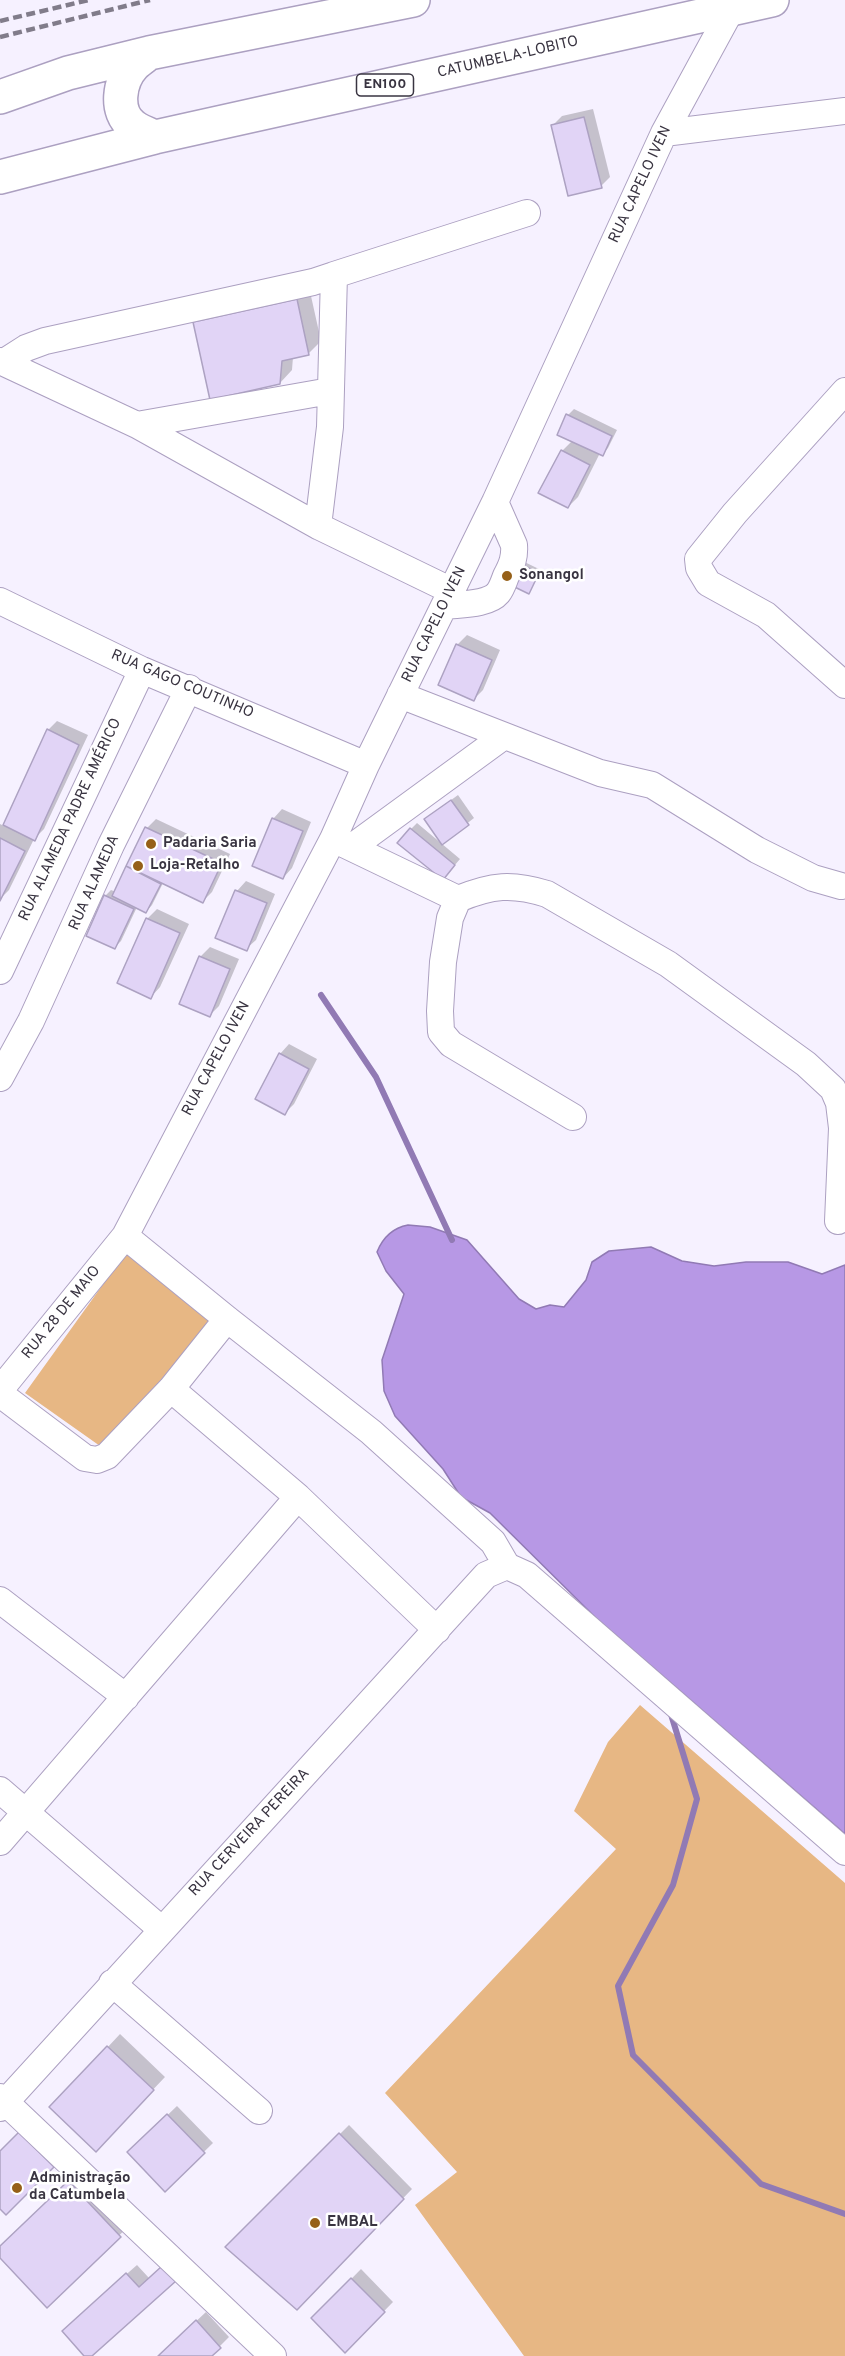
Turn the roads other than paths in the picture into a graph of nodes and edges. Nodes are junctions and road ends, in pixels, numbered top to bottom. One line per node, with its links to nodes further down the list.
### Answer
1 (413, 0): 4 (highway)
2 (772, 0): 3 (highway, CATUMBELA-LOBITO / EN100)
3 (732, 8): 7 (street, RUA CAPELO IVEN); 8 (highway, CATUMBELA-LOBITO / EN100)
4 (149, 53): 5 (highway); 8 (highway)
5 (0, 97)
6 (845, 111): 7 (street)
7 (664, 134): 16 (street, RUA CAPELO IVEN)
8 (155, 137): 9 (highway, CATUMBELA-LOBITO / EN100)
9 (0, 177)
10 (527, 213): 11 (street)
11 (334, 275): 12 (street); 13 (street)
12 (2, 362): 15 (street)
13 (330, 390): 15 (street); 17 (street)
14 (845, 391): 21 (street)
15 (136, 425): 17 (street)
16 (495, 502): 18 (street, RUA CAPELO IVEN); 18 (street)
17 (318, 526): 18 (street)
18 (448, 598): 23 (street, RUA CAPELO IVEN)
19 (0, 601): 20 (street, RUA GAGO COUTINHO)
20 (142, 670): 22 (street, RUA GAGO COUTINHO); 29 (street, RUA ALAMEDA PADRE AMÉRICO)
21 (845, 685)
22 (189, 688): 25 (street, RUA GAGO COUTINHO); 30 (street, RUA ALAMEDA)
23 (400, 695): 24 (street); 25 (street, RUA CAPELO IVEN)
24 (504, 736): 26 (street); 27 (street)
25 (366, 765): 26 (street, RUA CAPELO IVEN)
26 (342, 843): 28 (street); 33 (street, RUA CAPELO IVEN)
27 (841, 886)
28 (458, 899): 31 (street); 32 (street)
29 (0, 971)
30 (0, 1078)
31 (573, 1117)
32 (838, 1221)
33 (125, 1236): 34 (street); 36 (street, RUA 28 DE MAIO)
34 (227, 1319): 35 (street); 38 (street)
35 (171, 1389): 36 (street); 37 (street)
36 (0, 1392)
37 (298, 1497): 40 (street); 41 (street)
38 (507, 1566): 40 (street, RUA CERVEIRA PEREIRA); 45 (street)
39 (0, 1600): 41 (street)
40 (437, 1630): 46 (street, RUA CERVEIRA PEREIRA)
41 (126, 1697): 43 (street)
42 (0, 1790): 43 (street)
43 (27, 1812): 44 (street); 46 (street)
44 (0, 1842)
45 (845, 1852)
46 (161, 1929): 47 (street, RUA CERVEIRA PEREIRA)
47 (112, 1983): 48 (street, RUA CERVEIRA PEREIRA); 49 (street)
48 (2, 2102): 50 (street)
49 (259, 2111)
50 (273, 2356)

